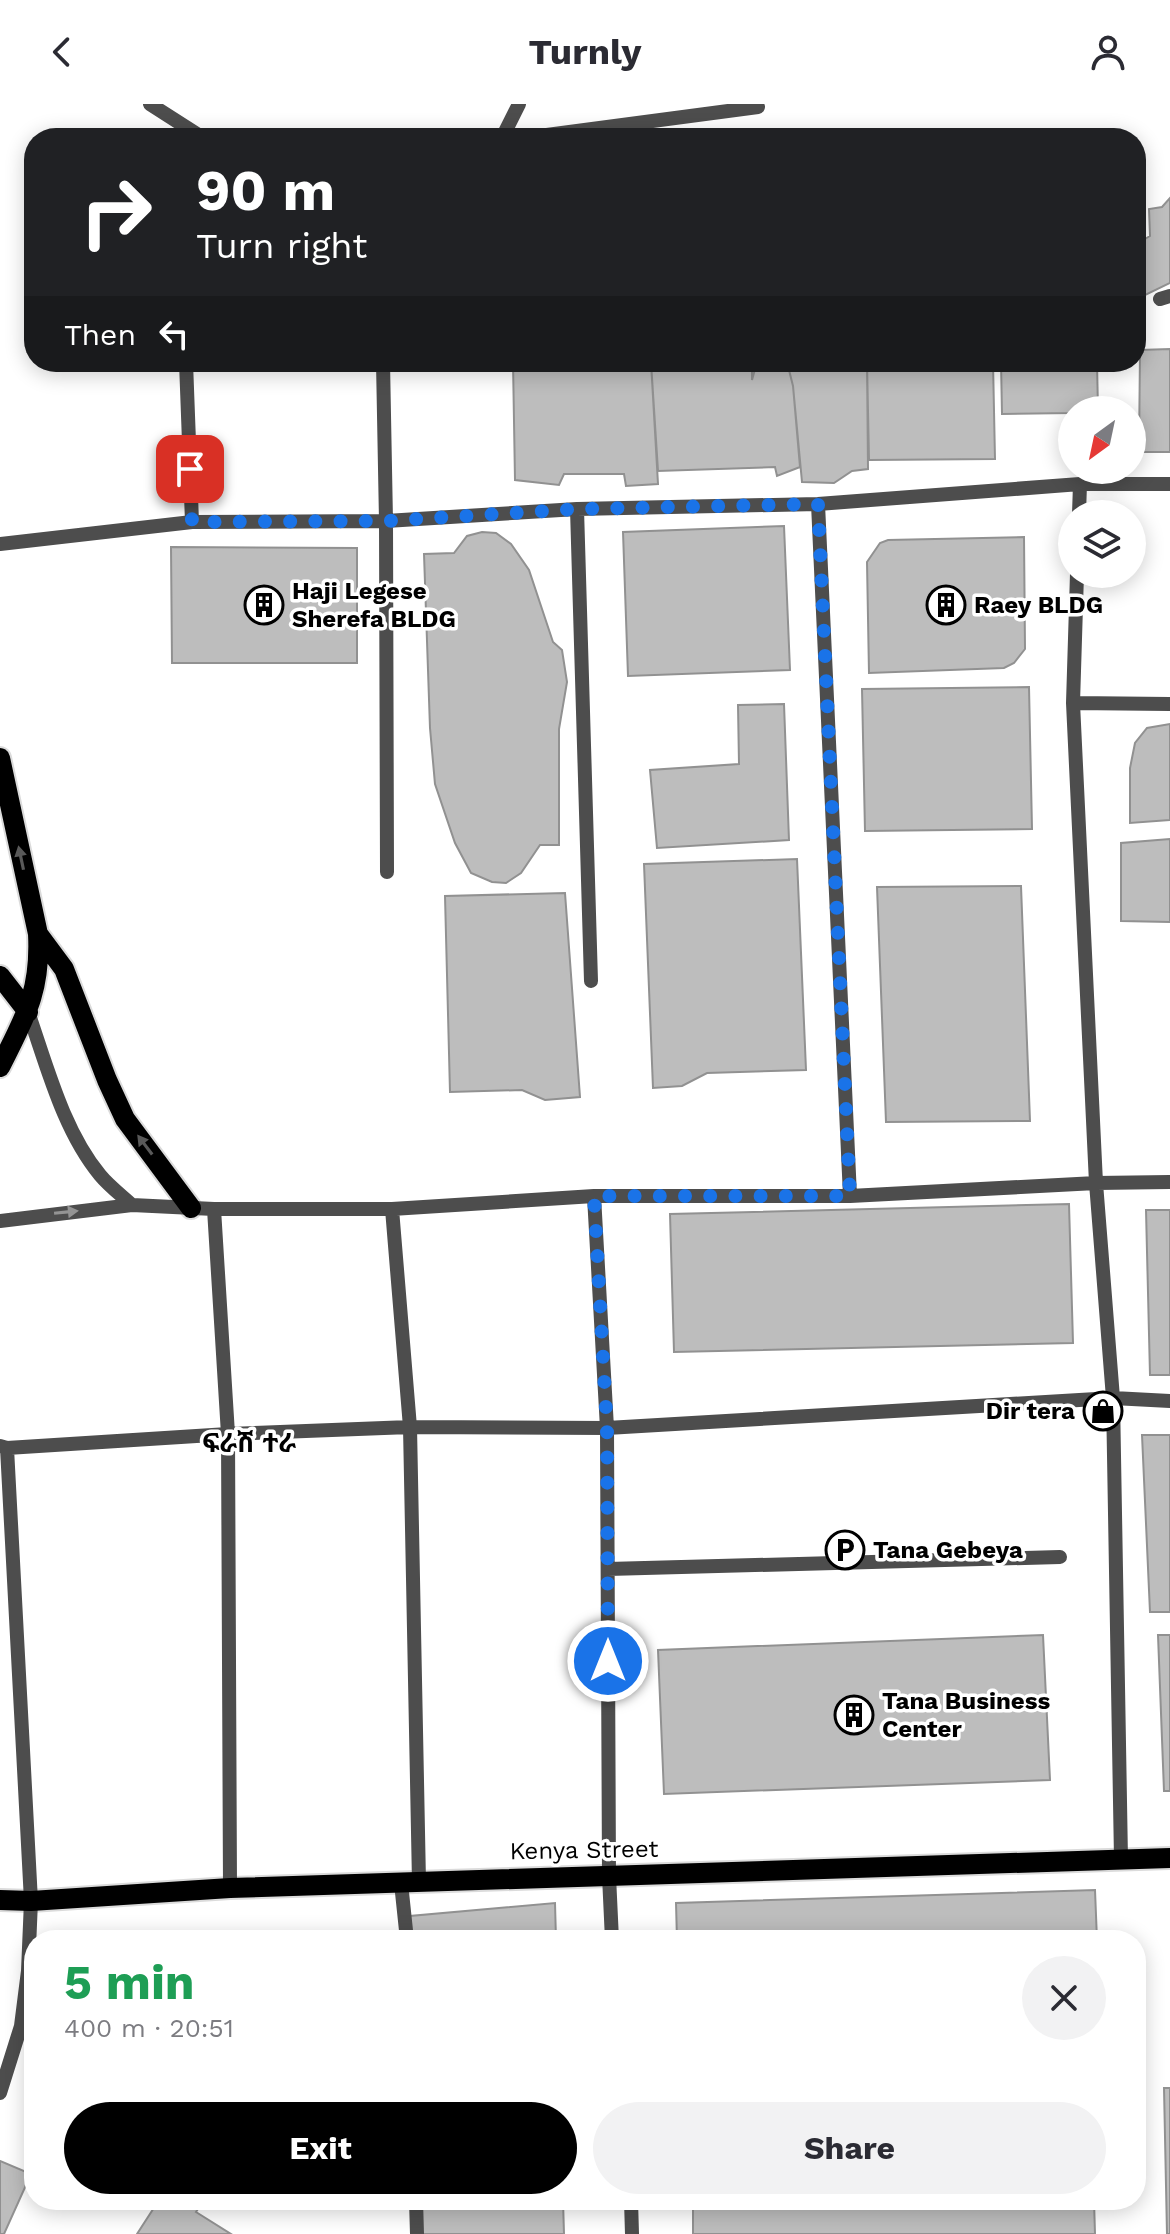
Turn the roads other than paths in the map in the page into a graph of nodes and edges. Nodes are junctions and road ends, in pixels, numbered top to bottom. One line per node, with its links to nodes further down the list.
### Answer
1 (150, 104): 4 (street)
2 (519, 104): 5 (street)
3 (758, 107): 6 (street)
4 (187, 128)
5 (507, 128)
6 (599, 128)
7 (186, 372): 16 (street)
8 (383, 372): 15 (street)
9 (1080, 484): 12 (street); 13 (street)
10 (1146, 484): 11 (street)
11 (1170, 484)
12 (1079, 500)
13 (818, 504): 14 (street); 31 (street)
14 (577, 509): 15 (street); 25 (street)
15 (386, 521): 16 (street); 22 (street)
16 (192, 522): 17 (street)
17 (0, 544)
18 (1077, 588): 19 (street)
19 (1073, 703): 20 (street); 29 (street)
20 (1170, 704)
21 (0, 758): 23 (main road, one-way to 21)
22 (387, 872)
23 (38, 934): 26 (main road); 33 (main road, one-way to 23)
24 (0, 975): 26 (main road)
25 (591, 981)
26 (28, 1012): 27 (main road); 32 (street)
27 (0, 1067)
28 (1170, 1182): 29 (street)
29 (1096, 1183): 31 (street); 37 (street)
30 (594, 1196): 31 (street); 35 (street); 40 (street)
31 (850, 1196)
32 (132, 1205): 33 (street); 36 (street, one-way to 32)
33 (191, 1208): 34 (street)
34 (214, 1209): 35 (street); 41 (street)
35 (392, 1209): 39 (street)
36 (0, 1221)
37 (1113, 1398): 38 (street); 40 (street); 46 (street)
38 (1170, 1401)
39 (410, 1427): 40 (street); 41 (street); 48 (street)
40 (607, 1428): 44 (street)
41 (228, 1434): 42 (street); 49 (street)
42 (4, 1447): 51 (street)
43 (1060, 1557): 44 (street)
44 (608, 1569): 47 (street)
45 (1170, 1858): 46 (main road, Kenya Street)
46 (1121, 1859): 47 (main road, Kenya Street)
47 (609, 1876): 48 (main road, Kenya Street); 54 (street)
48 (410, 1882): 49 (main road, Kenya Street); 53 (street)
49 (230, 1888): 51 (main road, Kenya Street)
50 (0, 1900): 51 (main road, Kenya Street)
51 (31, 1901): 52 (street)
52 (30, 1930)
53 (408, 1930)
54 (612, 1930)
55 (24, 2002): 56 (street)
56 (0, 2093)
57 (416, 2210): 59 (street)
58 (631, 2210): 60 (street)
59 (417, 2234)
60 (632, 2234)

